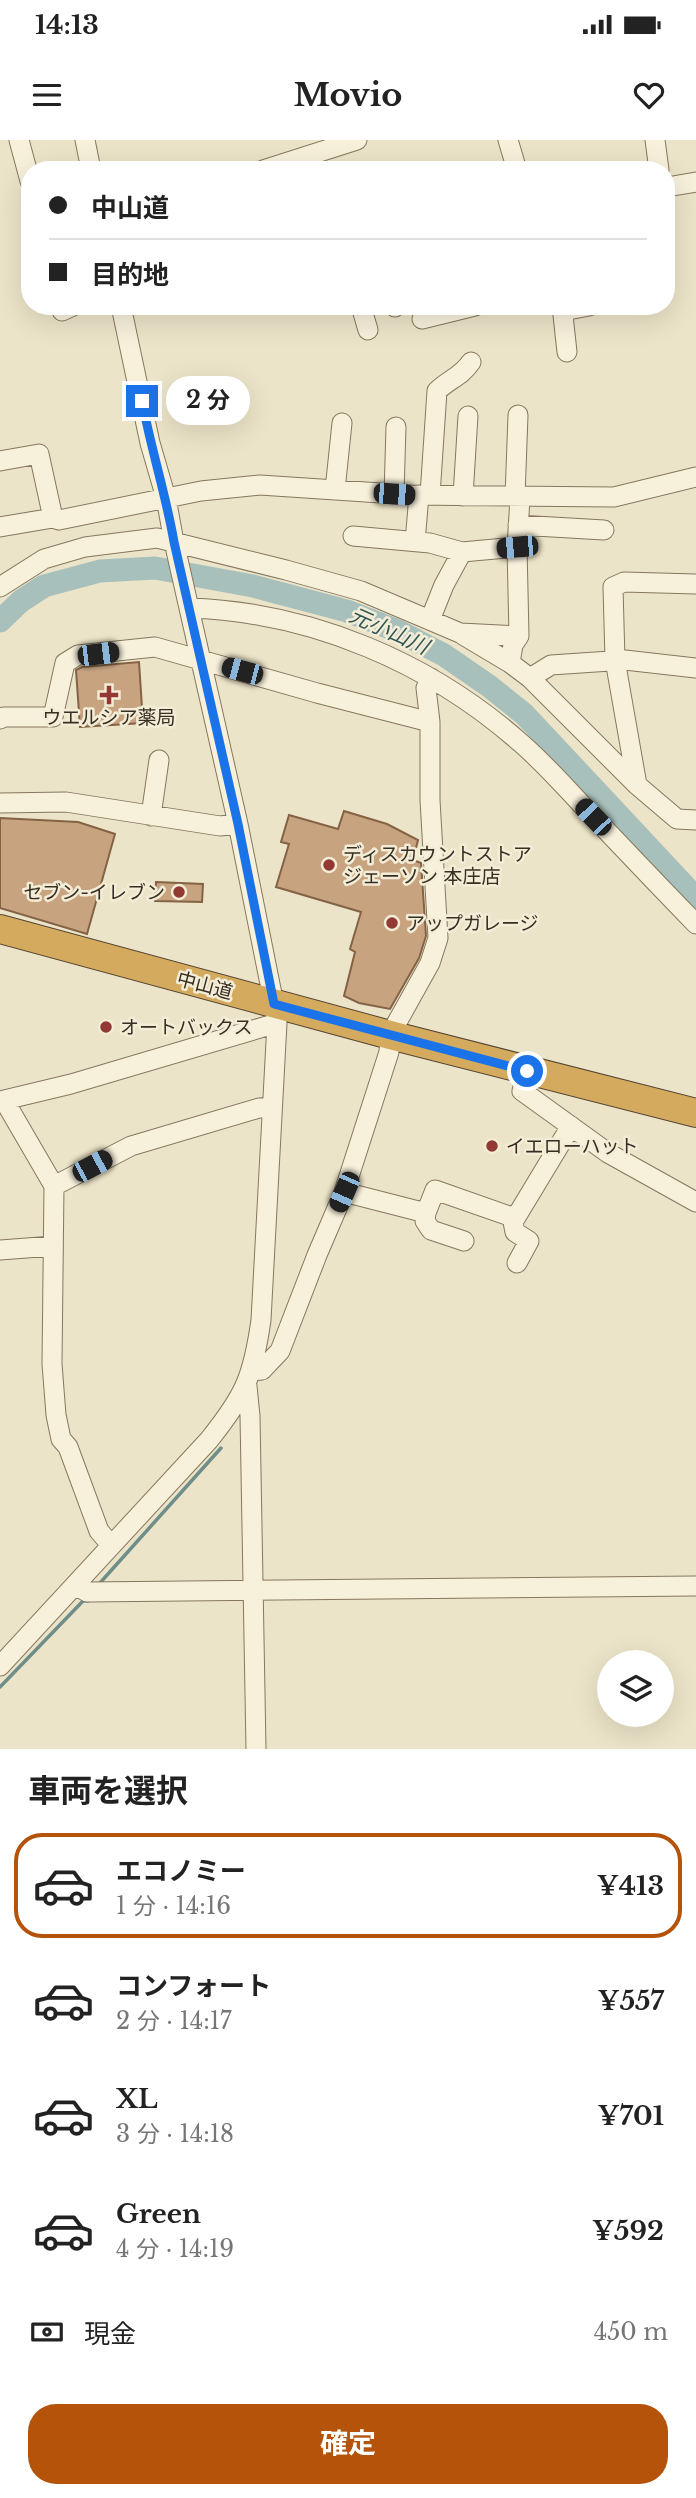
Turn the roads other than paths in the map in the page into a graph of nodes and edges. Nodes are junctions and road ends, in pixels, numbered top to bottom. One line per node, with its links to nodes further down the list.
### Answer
1 (19, 140): 6 (street)
2 (85, 140): 7 (street)
3 (357, 140): 8 (street)
4 (508, 140): 9 (street)
5 (654, 140): 10 (street)
6 (25, 161)
7 (89, 161)
8 (311, 161)
9 (514, 161)
10 (658, 161)
11 (696, 181): 12 (street)
12 (675, 185)
13 (123, 315): 31 (street)
14 (364, 315): 18 (street)
15 (438, 315): 17 (street)
16 (563, 315): 19 (street)
17 (422, 319)
18 (368, 330)
19 (567, 352)
20 (471, 362): 29 (street)
21 (518, 415): 32 (street)
22 (468, 416): 30 (street)
23 (342, 423): 27 (street)
24 (396, 427): 28 (street)
25 (0, 461): 33 (street)
26 (696, 477): 32 (street)
27 (335, 490): 28 (street); 31 (street)
28 (394, 494): 29 (street)
29 (424, 495): 30 (street); 38 (street)
30 (463, 496): 32 (street)
31 (166, 498): 33 (street); 39 (street)
32 (517, 498): 34 (street)
33 (53, 518): 35 (street)
34 (518, 525): 36 (street); 40 (street)
35 (0, 527)
36 (604, 530)
37 (353, 536): 38 (street)
38 (415, 542): 41 (street)
39 (175, 546): 43 (street); 44 (street); 45 (street)
40 (517, 547): 41 (street); 47 (street)
41 (461, 552): 45 (street)
42 (696, 584): 49 (street)
43 (0, 587)
44 (188, 603): 48 (street); 52 (street)
45 (430, 620): 46 (street)
46 (460, 633): 47 (street); 50 (street)
47 (519, 636): 50 (street)
48 (202, 660): 54 (street); 55 (street); 61 (street)
49 (615, 660): 51 (street); 53 (street); 57 (street)
50 (510, 663): 53 (street)
51 (696, 668)
52 (430, 678): 55 (street); 62 (street)
53 (530, 678): 57 (street)
54 (0, 719)
55 (430, 722): 65 (street)
56 (159, 760): 59 (street)
57 (637, 785): 60 (street)
58 (0, 803): 59 (street)
59 (151, 816): 61 (street)
60 (696, 820)
61 (238, 824): 64 (street)
62 (696, 924)
63 (0, 929): 64 (highway, 中山道)
64 (276, 1014): 65 (highway, 中山道); 67 (street); 68 (street)
65 (390, 1035): 66 (highway, 中山道); 72 (street)
66 (527, 1071): 69 (highway, 中山道); 70 (street)
67 (2, 1101): 71 (street)
68 (272, 1107): 71 (street); 80 (street)
69 (696, 1113)
70 (571, 1126): 73 (street); 75 (street)
71 (54, 1186): 77 (street)
72 (344, 1192): 74 (street); 80 (street)
73 (696, 1202)
74 (426, 1213): 75 (street); 76 (street)
75 (515, 1218): 79 (street)
76 (464, 1241)
77 (53, 1246): 78 (street); 81 (street)
78 (0, 1250)
79 (517, 1264)
80 (249, 1379): 81 (street); 84 (street)
81 (111, 1545): 82 (street)
82 (75, 1585): 84 (street); 85 (street)
83 (696, 1586): 84 (street)
84 (253, 1591): 86 (street)
85 (0, 1666)
86 (256, 1749)

